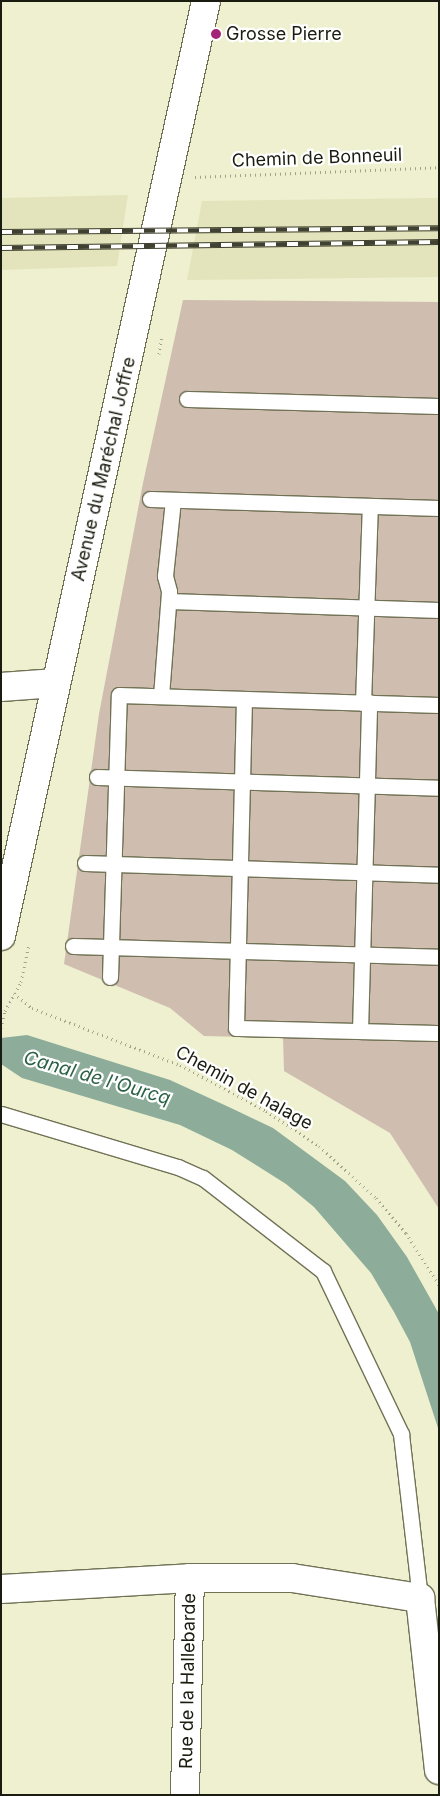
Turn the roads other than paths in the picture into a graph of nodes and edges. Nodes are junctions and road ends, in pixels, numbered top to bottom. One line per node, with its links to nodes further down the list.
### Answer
1 (206, 1): 11 (main road, Avenue du Maréchal Joffre)
2 (187, 399): 3 (lane)
3 (439, 406)
4 (150, 499): 5 (lane)
5 (174, 500): 6 (lane); 8 (lane)
6 (370, 506): 7 (lane); 9 (lane)
7 (439, 508)
8 (169, 601): 9 (lane); 13 (lane)
9 (366, 608): 10 (lane); 15 (lane)
10 (439, 610)
11 (56, 683): 12 (main road); 27 (main road, Avenue du Maréchal Joffre)
12 (1, 688)
13 (161, 696): 14 (lane); 18 (lane)
14 (244, 699): 15 (lane); 19 (lane)
15 (366, 702): 16 (lane); 20 (lane)
16 (439, 705)
17 (97, 777): 18 (lane)
18 (116, 778): 19 (lane); 23 (lane)
19 (242, 782): 20 (lane); 24 (lane)
20 (367, 786): 21 (lane); 25 (lane)
21 (439, 788)
22 (85, 862): 23 (lane)
23 (114, 864): 24 (lane); 29 (lane)
24 (240, 868): 25 (lane); 30 (lane)
25 (364, 872): 26 (lane); 31 (lane)
26 (439, 874)
27 (1, 936)
28 (73, 946): 29 (lane)
29 (111, 946): 30 (lane); 33 (lane)
30 (238, 950): 31 (lane); 34 (lane)
31 (362, 954): 32 (lane); 34 (lane)
32 (439, 957)
33 (110, 978)
34 (360, 1031): 35 (lane)
35 (439, 1033)
36 (1, 1114): 39 (lane)
37 (190, 1578): 38 (main road, Rue de la Hallebarde); 39 (main road); 41 (main road, Rue de la Hallebarde)
38 (1, 1589)
39 (420, 1598): 40 (main road)
40 (439, 1770)
41 (185, 1795)

